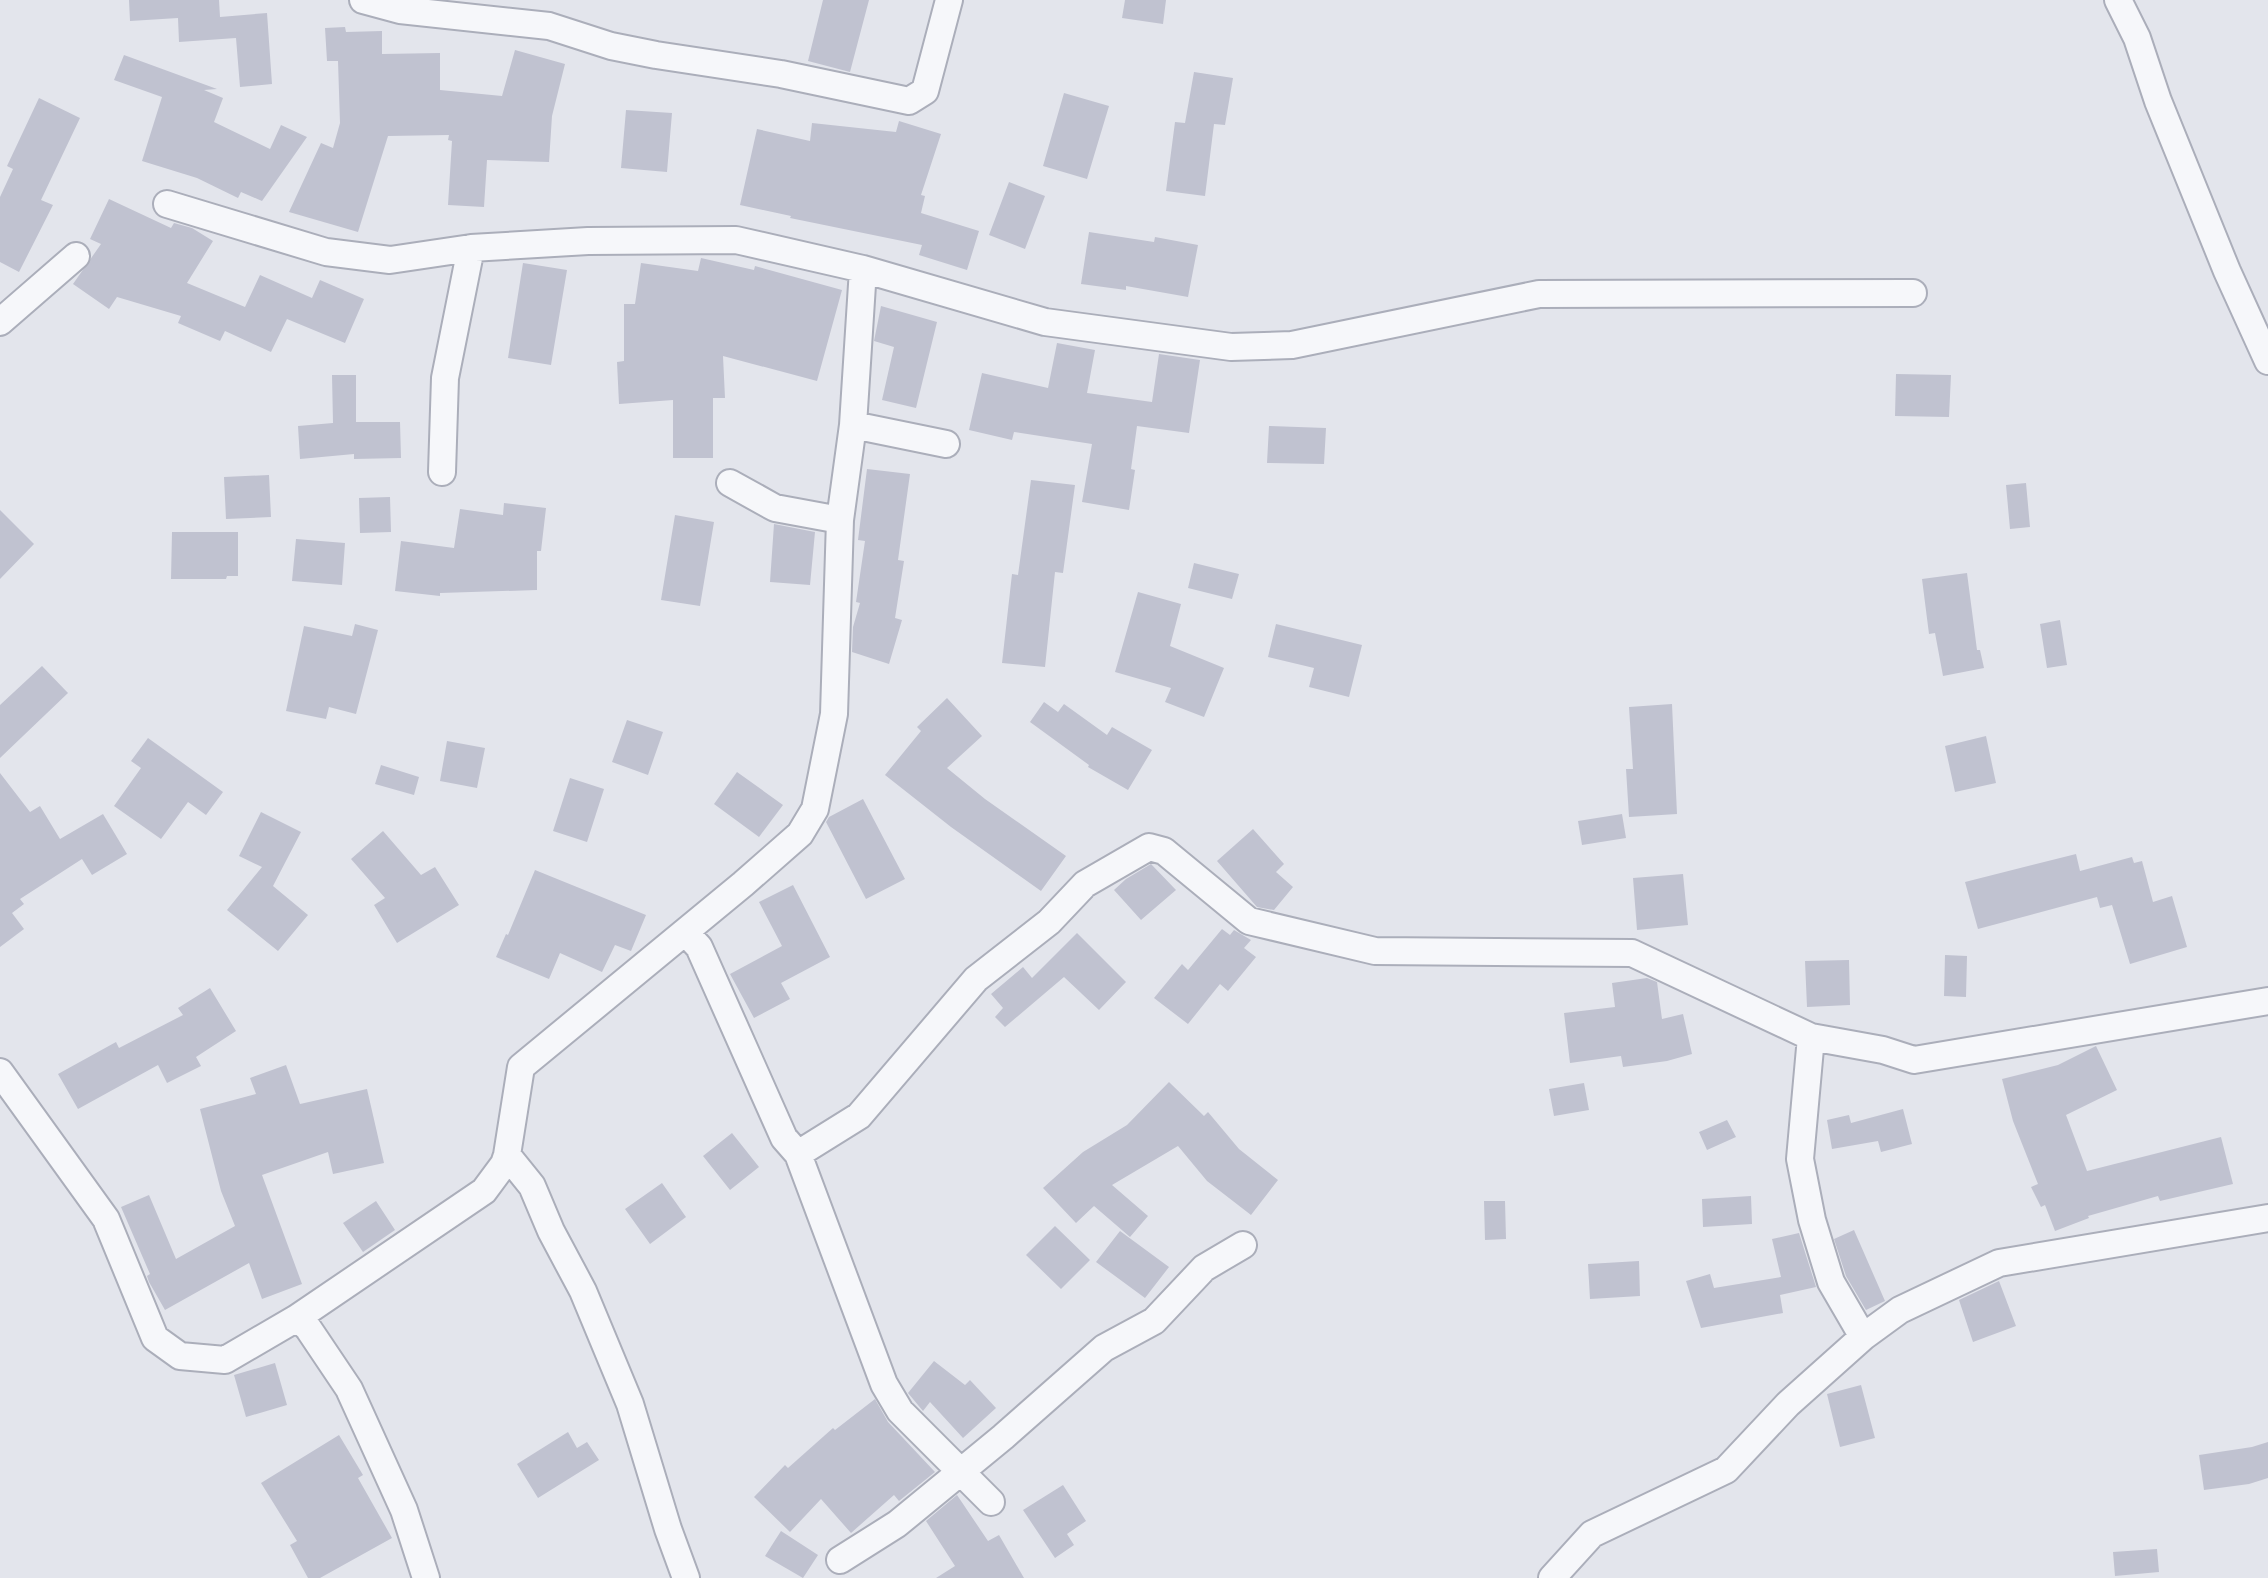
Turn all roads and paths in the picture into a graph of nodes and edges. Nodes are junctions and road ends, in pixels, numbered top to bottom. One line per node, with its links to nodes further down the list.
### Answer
1 (363, 0): 2 (street)
2 (949, 0)
3 (2118, 0): 10 (street)
4 (167, 204): 5 (street)
5 (471, 248): 7 (street); 13 (street)
6 (76, 256): 9 (street)
7 (863, 269): 8 (street); 11 (street)
8 (1913, 293)
9 (0, 322)
10 (2268, 361)
11 (853, 425): 12 (street); 15 (street)
12 (946, 444)
13 (442, 472)
14 (730, 483): 15 (street)
15 (840, 520): 16 (street)
16 (685, 932): 20 (street); 21 (street)
17 (2268, 1001): 18 (street)
18 (1811, 1037): 20 (street); 25 (street)
19 (0, 1072): 24 (street)
20 (798, 1154): 26 (street)
21 (507, 1155): 24 (street); 30 (street)
22 (2268, 1218): 25 (street)
23 (1243, 1245): 26 (street)
24 (297, 1318): 29 (street)
25 (1863, 1337): 31 (street)
26 (961, 1470): 27 (street); 28 (street)
27 (991, 1502)
28 (840, 1560)
29 (426, 1578)
30 (686, 1578)
31 (1552, 1578)

